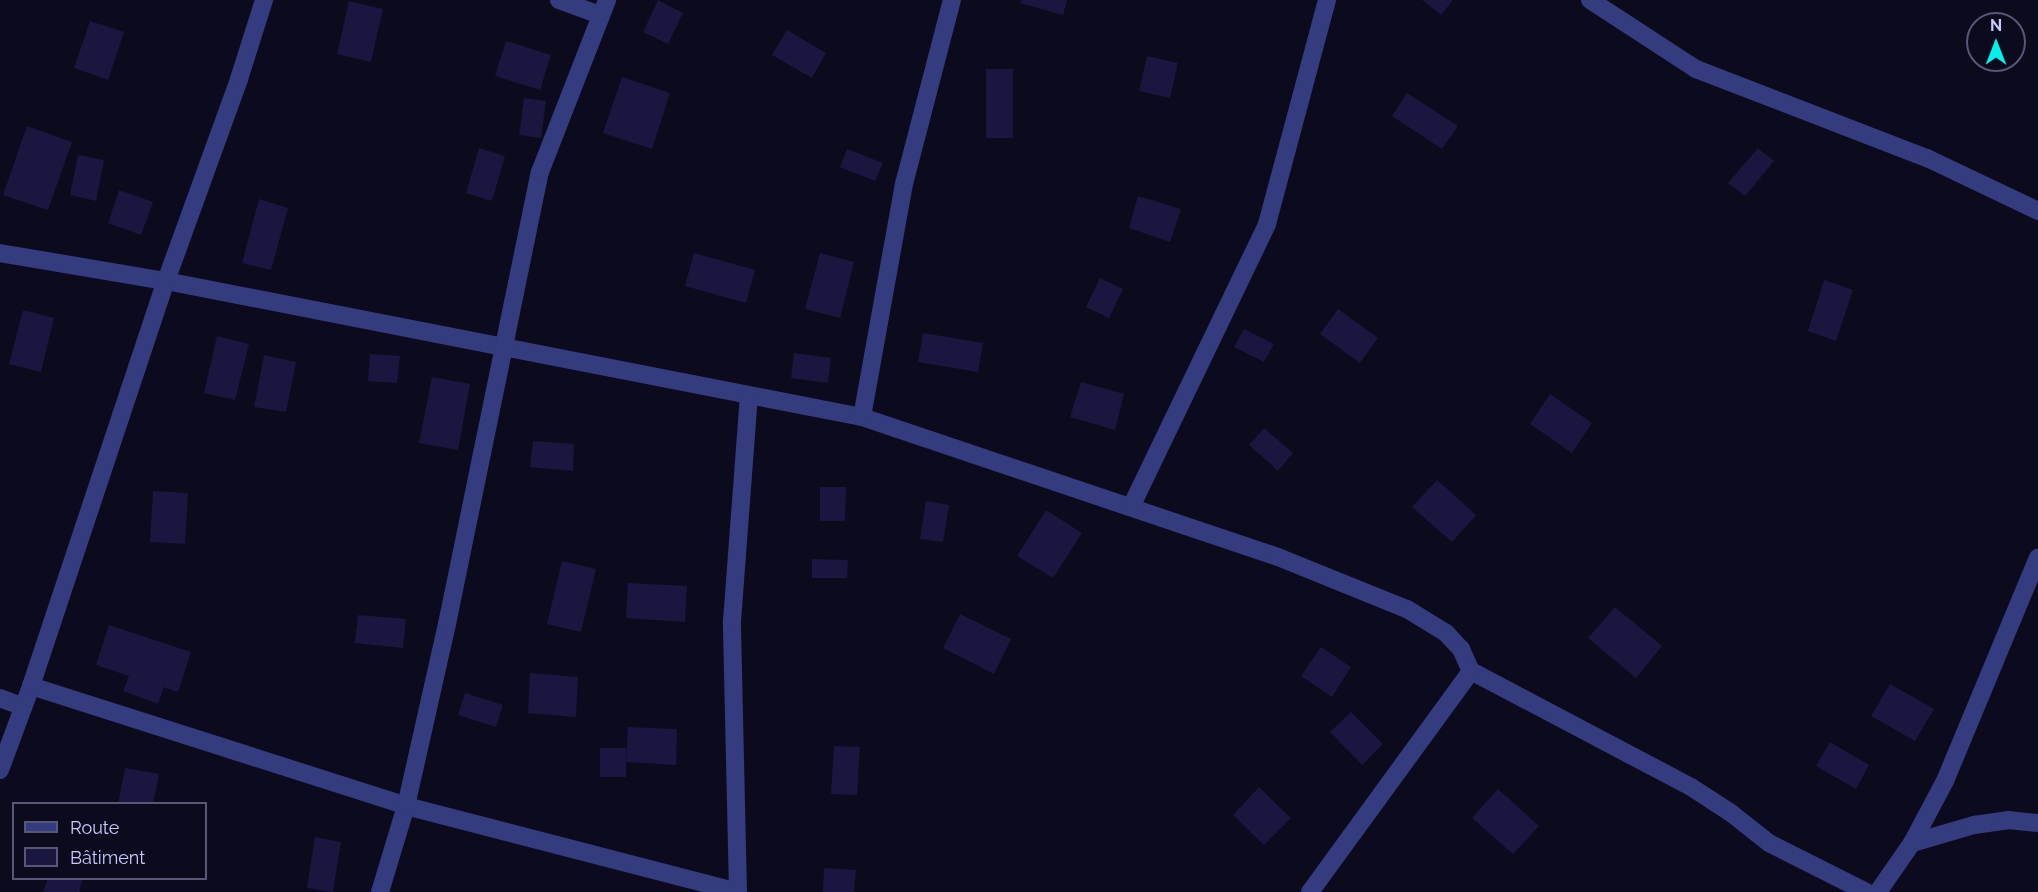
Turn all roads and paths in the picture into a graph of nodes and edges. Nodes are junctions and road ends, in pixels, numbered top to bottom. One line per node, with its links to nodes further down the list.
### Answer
1 (264, 0): 9 (street)
2 (559, 0): 6 (street)
3 (952, 0): 12 (street)
4 (1328, 0): 13 (street)
5 (1590, 0): 7 (street)
6 (604, 7): 10 (street)
7 (2038, 212)
8 (0, 253): 9 (street)
9 (166, 281): 10 (street); 16 (street)
10 (502, 346): 11 (street); 20 (street)
11 (749, 396): 12 (street); 24 (street)
12 (862, 417): 13 (street)
13 (1131, 507): 15 (street)
14 (2038, 558): 22 (street)
15 (1471, 671): 25 (street); 26 (street)
16 (31, 686): 18 (street); 20 (street)
17 (0, 698): 18 (street)
18 (23, 707): 19 (street)
19 (0, 770)
20 (406, 806): 23 (street); 24 (street)
21 (2038, 823): 22 (street)
22 (1912, 843): 27 (street)
23 (380, 892)
24 (738, 892)
25 (1310, 892)
26 (1866, 892)
27 (1878, 892)

